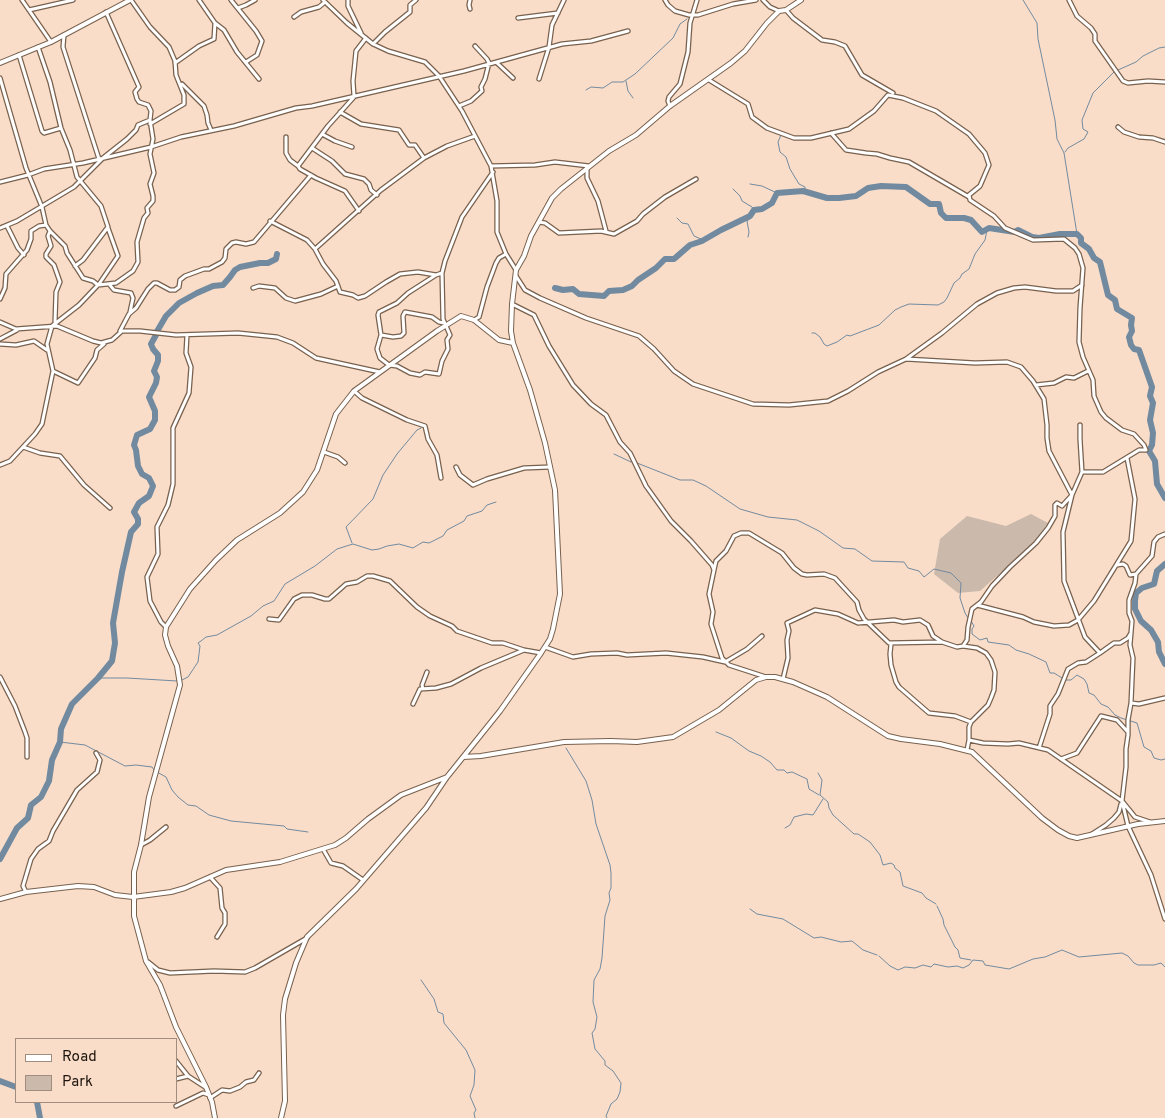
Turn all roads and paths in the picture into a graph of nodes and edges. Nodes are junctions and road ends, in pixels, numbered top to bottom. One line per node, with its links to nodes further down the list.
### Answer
1 (22, 0): 20 (street)
2 (74, 0): 20 (street)
3 (131, 0): 23 (street); 40 (street)
4 (199, 0): 28 (street)
5 (231, 0): 18 (street)
6 (255, 0): 18 (street)
7 (348, 0): 31 (street)
8 (416, 0): 33 (street)
9 (470, 0): 19 (street)
10 (564, 0): 24 (street)
11 (665, 0): 25 (street)
12 (697, 0): 25 (street)
13 (756, 0): 25 (street)
14 (763, 0): 22 (street)
15 (801, 0): 21 (street)
16 (1069, 0): 50 (street)
17 (324, 1): 26 (street); 31 (street)
18 (237, 8): 38 (street)
19 (470, 9)
20 (29, 10): 32 (street)
21 (786, 10): 22 (street); 52 (street)
22 (779, 11): 49 (street)
23 (106, 12): 30 (street); 56 (street)
24 (559, 13): 27 (street); 35 (street)
25 (692, 15): 54 (street)
26 (294, 17)
27 (518, 18)
28 (214, 23): 38 (street); 40 (street)
29 (628, 31): 35 (street)
30 (64, 35): 32 (street); 69 (street)
31 (365, 37): 33 (street); 51 (street)
32 (51, 42): 36 (street)
33 (373, 44): 43 (street)
34 (475, 46): 41 (street)
35 (549, 47): 42 (street); 47 (street)
36 (38, 48): 37 (street); 58 (street)
37 (19, 55): 39 (street); 58 (street)
38 (246, 62): 46 (street)
39 (0, 63)
40 (175, 63): 48 (street)
41 (489, 63): 42 (street); 43 (street); 53 (street)
42 (497, 63): 45 (street)
43 (439, 76): 51 (street); 53 (street)
44 (0, 78): 75 (street)
45 (513, 78)
46 (259, 79)
47 (539, 79)
48 (178, 80): 56 (street); 59 (street)
49 (708, 80): 54 (street); 60 (street)
50 (1165, 82)
51 (354, 96): 55 (street); 59 (street)
52 (903, 98): 60 (street); 81 (street)
53 (459, 106): 63 (street)
54 (670, 106): 73 (street)
55 (340, 112): 61 (street); 68 (street)
56 (150, 122): 65 (street); 69 (street)
57 (1118, 127): 64 (street)
58 (61, 128): 70 (street)
59 (211, 130): 65 (street)
60 (831, 133): 81 (street)
61 (322, 134): 66 (street); 67 (street)
62 (286, 136): 71 (street)
63 (475, 136): 68 (street); 72 (street)
64 (1165, 142)
65 (151, 147): 69 (street); 101 (street)
66 (352, 147)
67 (312, 148): 71 (street); 80 (street)
68 (424, 158): 80 (street)
69 (101, 159): 70 (street); 78 (street)
70 (74, 164): 75 (street); 78 (street)
71 (298, 166): 76 (street)
72 (491, 166): 73 (street); 74 (street)
73 (588, 167): 85 (street); 91 (street)
74 (492, 172): 93 (street); 96 (street)
75 (28, 175): 79 (street); 82 (street)
76 (311, 175): 83 (street); 84 (street)
77 (696, 179): 91 (street)
78 (80, 181): 82 (street); 88 (street)
79 (0, 182)
80 (377, 195): 83 (street)
81 (969, 197): 102 (street)
82 (42, 207): 86 (street); 87 (street)
83 (359, 211): 92 (street)
84 (270, 221): 92 (street); 108 (street)
85 (539, 222): 91 (street); 97 (street)
86 (46, 224): 90 (street); 94 (street)
87 (7, 226): 89 (street); 94 (street)
88 (108, 227): 95 (street); 103 (street)
89 (0, 228)
90 (50, 232): 95 (street); 111 (street)
91 (606, 232)
92 (315, 249): 104 (street)
93 (506, 254): 97 (street); 109 (street)
94 (24, 255): 100 (street)
95 (75, 266): 103 (street)
96 (442, 273): 99 (street); 112 (street)
97 (516, 273): 107 (street); 122 (street)
98 (0, 275): 100 (street)
99 (436, 275): 104 (street); 116 (street)
100 (6, 276): 106 (street)
101 (109, 284): 103 (street); 108 (street)
102 (1082, 284): 122 (street); 125 (street)
103 (98, 285): 111 (street)
104 (338, 286): 105 (street)
105 (253, 288)
106 (0, 299)
107 (512, 304): 119 (street); 143 (street)
108 (130, 312): 114 (street)
109 (474, 320): 112 (street); 119 (street)
110 (0, 322): 113 (street)
111 (54, 324): 113 (street); 118 (street); 121 (street)
112 (444, 324): 116 (street); 123 (street); 123 (street)
113 (20, 329): 117 (street)
114 (120, 331): 115 (street); 118 (street)
115 (187, 335): 126 (street); 149 (street)
116 (381, 335): 123 (street)
117 (0, 339)
118 (107, 342): 124 (street)
119 (513, 343): 135 (street)
120 (0, 344): 121 (street)
121 (47, 350): 124 (street)
122 (906, 359): 127 (street)
123 (389, 365): 126 (street)
124 (52, 371): 130 (street)
125 (1088, 371): 127 (street); 132 (street)
126 (380, 372): 128 (street)
127 (1036, 386): 139 (street)
128 (354, 391): 131 (street); 138 (street)
129 (1080, 425): 137 (street)
130 (23, 447): 134 (street); 140 (street)
131 (324, 452): 133 (street); 149 (street)
132 (1128, 458): 137 (street); 142 (street)
133 (345, 463)
134 (0, 465)
135 (550, 466): 136 (street); 155 (street)
136 (456, 468)
137 (1082, 472): 139 (street)
138 (441, 478)
139 (1072, 496): 145 (street); 147 (street)
140 (110, 508)
141 (1165, 534): 144 (street)
142 (1117, 565): 144 (street); 147 (street)
143 (714, 570): 148 (street); 159 (street)
144 (1136, 574): 150 (street)
145 (976, 605): 147 (street); 154 (street)
146 (269, 619): 156 (street)
147 (1078, 620): 158 (street)
148 (868, 622): 152 (street); 153 (street); 163 (street)
149 (166, 627): 184 (street)
150 (1131, 634): 158 (street); 166 (street)
151 (762, 636): 159 (street)
152 (942, 642): 153 (street); 154 (street)
153 (891, 644): 168 (street)
154 (963, 646): 168 (street)
155 (545, 647): 157 (street); 159 (street)
156 (524, 650): 157 (street); 164 (street)
157 (541, 653): 174 (street)
158 (1100, 653): 171 (street)
159 (725, 662): 162 (street)
160 (427, 672): 164 (street)
161 (0, 677): 175 (street)
162 (766, 677): 163 (street); 174 (street)
163 (783, 679): 172 (street)
164 (423, 688): 167 (street)
165 (1165, 698): 166 (street)
166 (1131, 703): 169 (street)
167 (413, 704)
168 (971, 722): 170 (street)
169 (1128, 735): 176 (street); 178 (street)
170 (969, 740): 171 (street); 172 (street)
171 (1039, 748): 176 (street)
172 (967, 750): 183 (street)
173 (96, 753): 188 (street)
174 (463, 756): 177 (street)
175 (27, 757)
176 (1061, 758): 178 (street)
177 (447, 777): 185 (street); 187 (street)
178 (1122, 801): 180 (street); 181 (street); 183 (street)
179 (1165, 821): 180 (street)
180 (1156, 823): 181 (street)
181 (1128, 826): 183 (street); 191 (street)
182 (166, 827): 184 (street)
183 (1092, 834)
184 (141, 845): 189 (street)
185 (323, 849): 186 (street); 187 (street)
186 (210, 877): 189 (street); 192 (street)
187 (363, 880): 193 (street)
188 (26, 892): 189 (street); 190 (street)
189 (133, 897): 194 (street)
190 (0, 899)
191 (1165, 919)
192 (218, 937)
193 (307, 937): 194 (street); 203 (street)
194 (146, 961): 199 (street)
195 (178, 1063): 197 (street)
196 (259, 1073): 200 (street)
197 (188, 1076): 198 (street); 199 (street)
198 (178, 1078)
199 (206, 1087): 200 (street)
200 (210, 1097): 201 (street); 202 (street)
201 (176, 1106)
202 (215, 1118)
203 (280, 1118)

